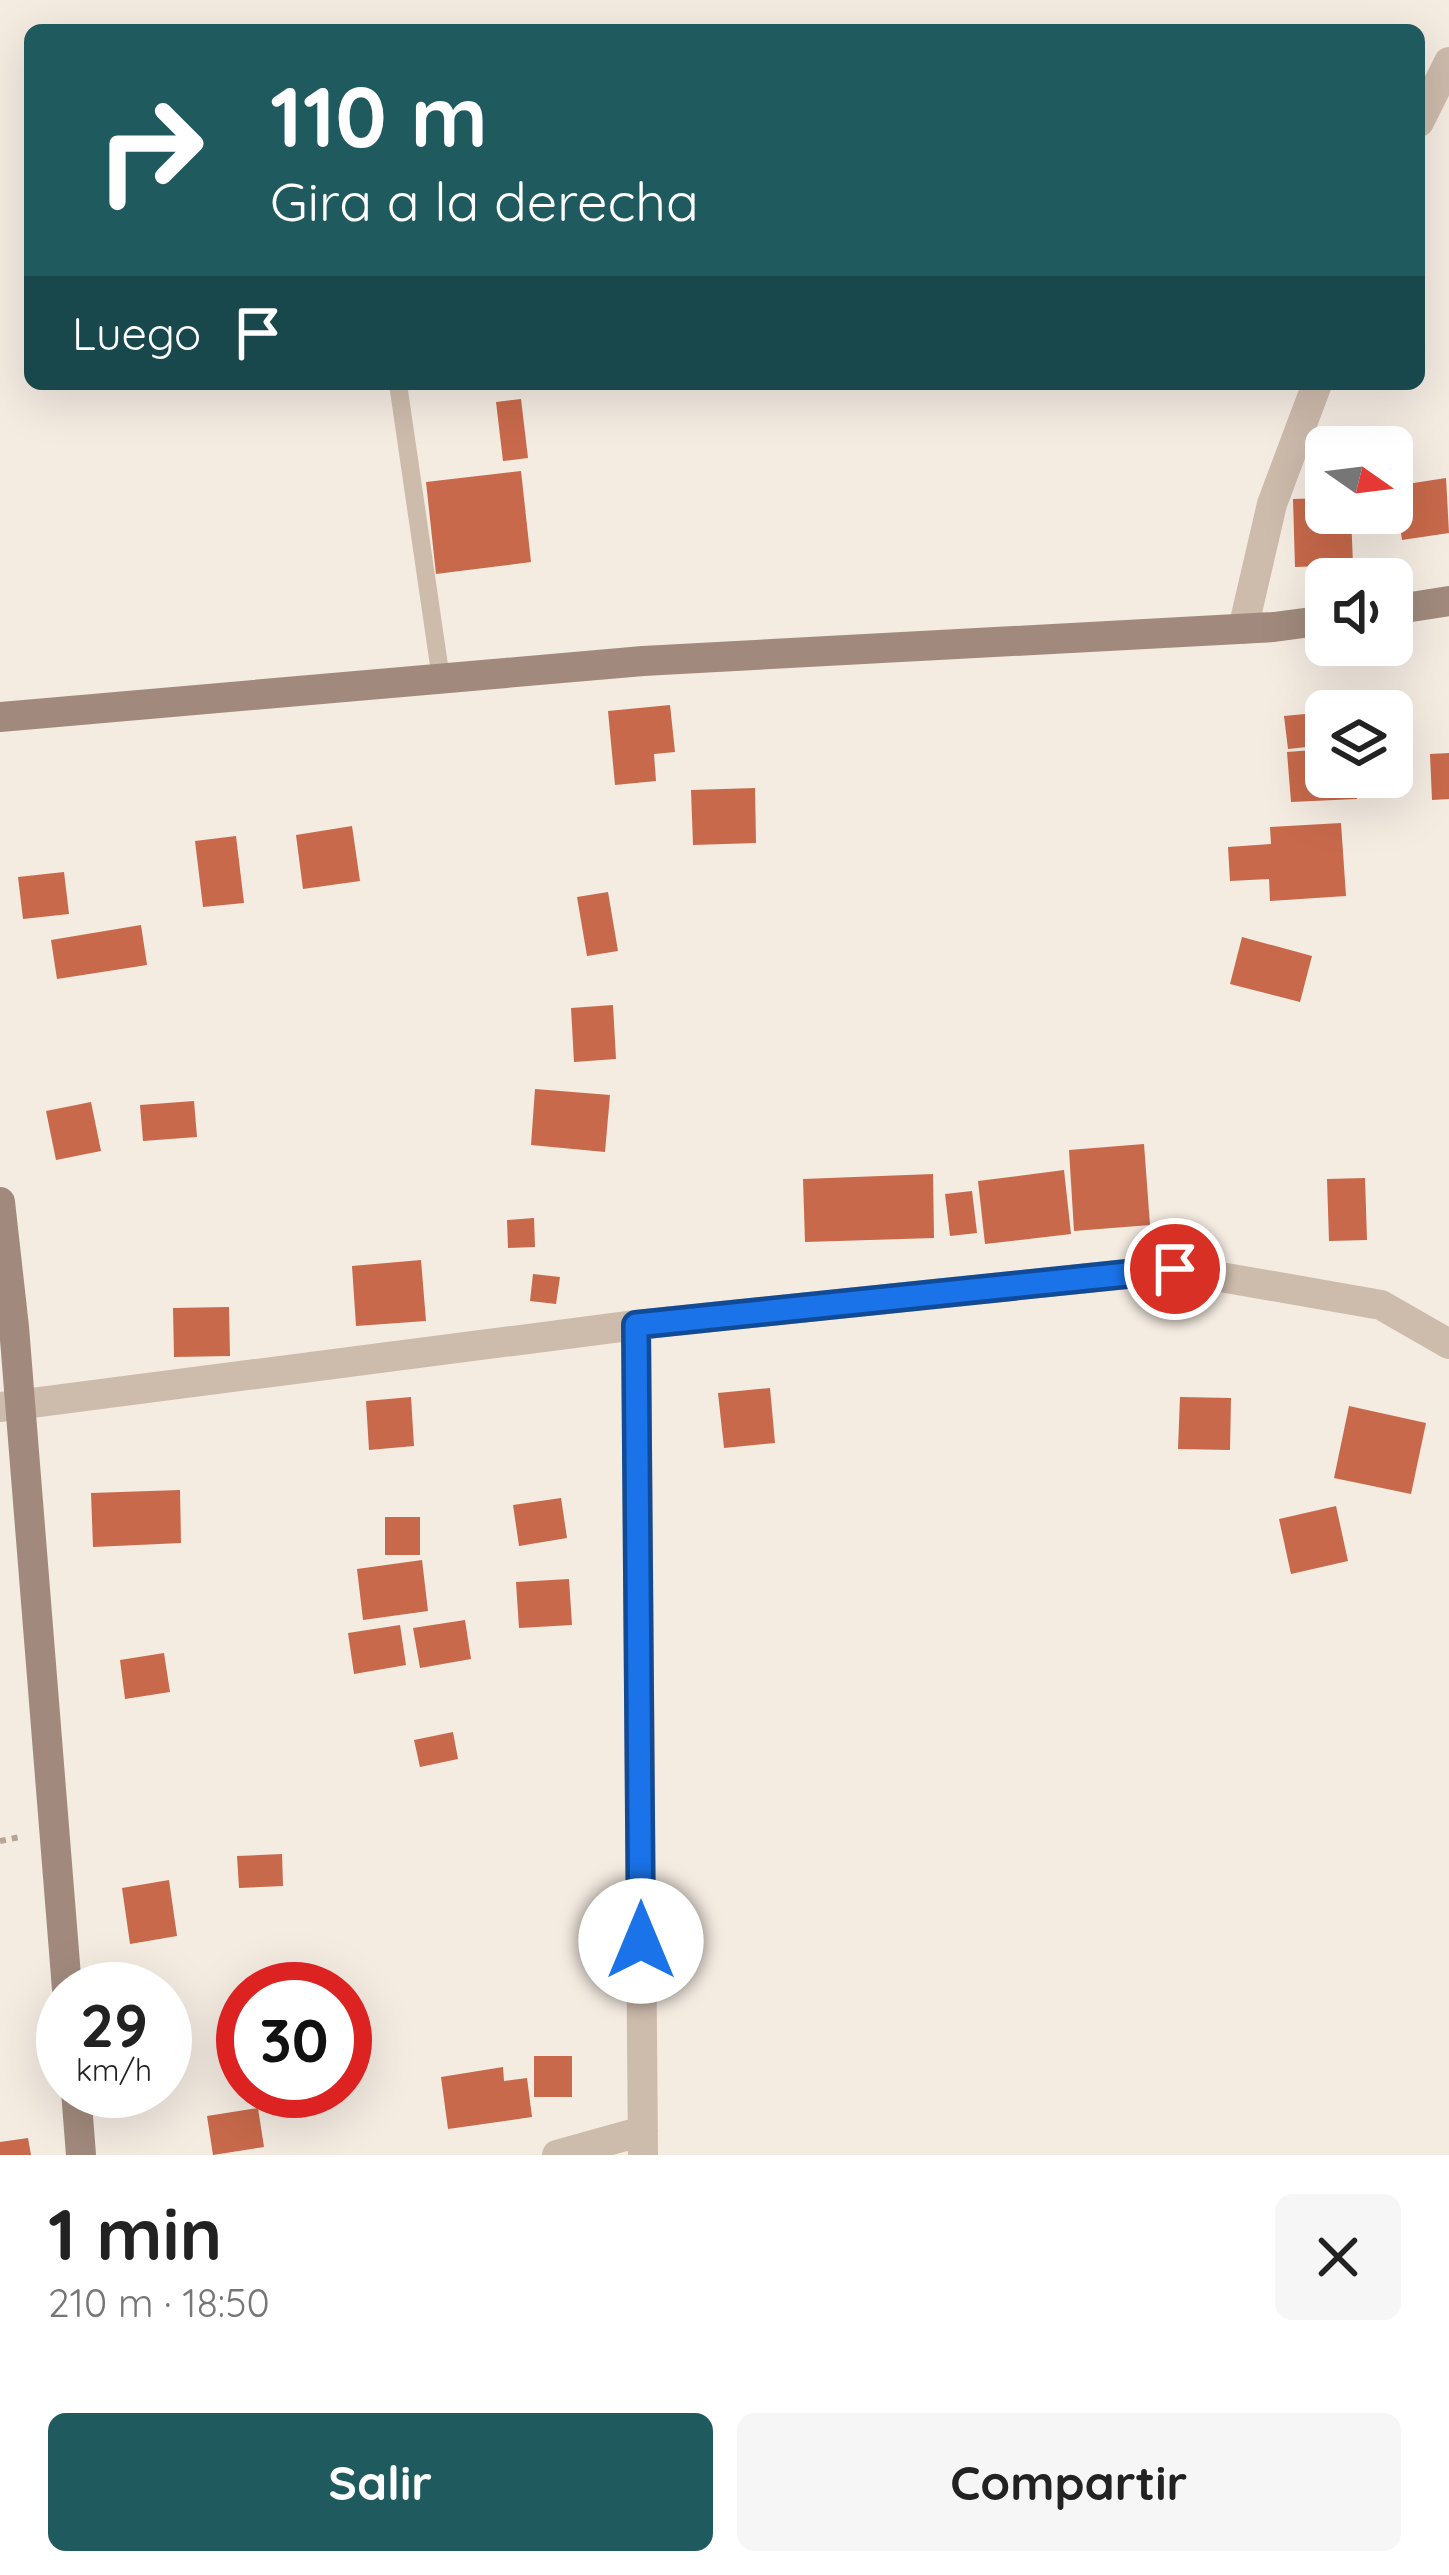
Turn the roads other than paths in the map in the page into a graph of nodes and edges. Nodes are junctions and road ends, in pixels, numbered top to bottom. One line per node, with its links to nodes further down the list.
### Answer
1 (1449, 62): 2 (street)
2 (1425, 110)
3 (399, 390): 9 (lane)
4 (1315, 390): 8 (street)
5 (1449, 601): 6 (street)
6 (1413, 607)
7 (1305, 622): 8 (street)
8 (1243, 629): 9 (street)
9 (441, 679): 10 (street)
10 (0, 716)
11 (0, 1202): 14 (street)
12 (636, 1325): 13 (street); 14 (street); 17 (street)
13 (1449, 1344)
14 (10, 1406): 15 (street)
15 (64, 1962)
16 (78, 2118): 18 (street)
17 (643, 2143): 19 (street)
18 (81, 2155)
19 (556, 2155)

